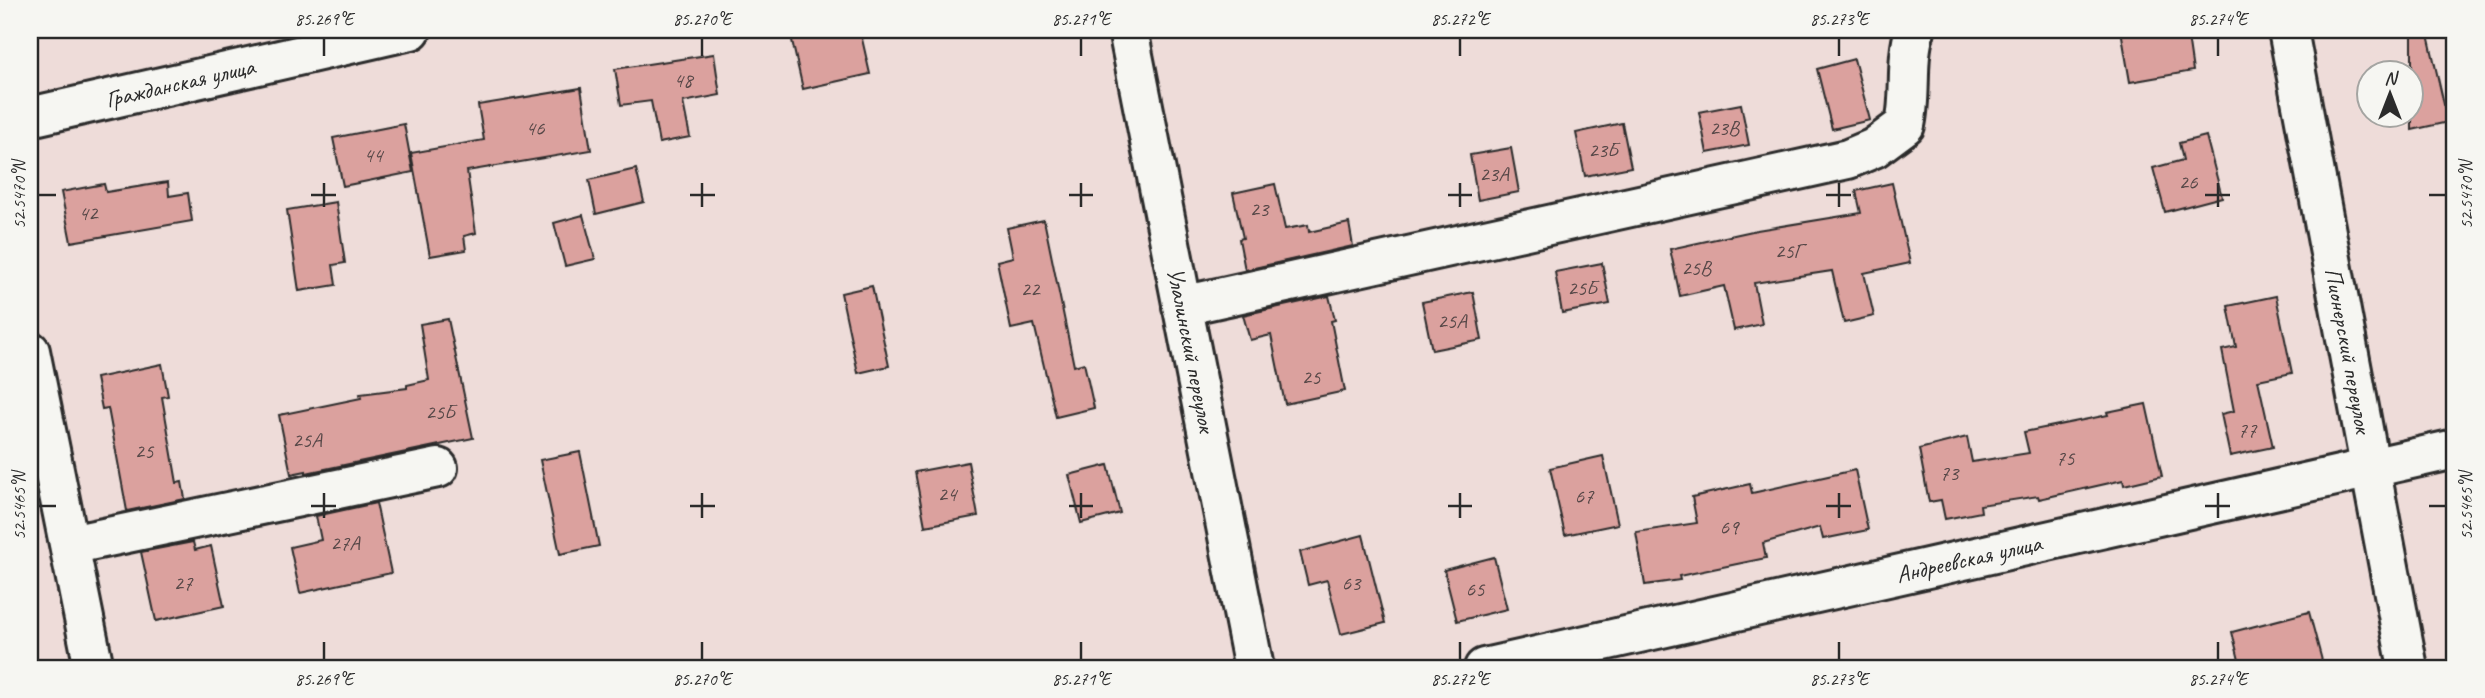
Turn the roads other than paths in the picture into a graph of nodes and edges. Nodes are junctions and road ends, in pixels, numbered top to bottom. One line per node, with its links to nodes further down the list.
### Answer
1 (411, 30): 5 (street, Гражданская улица)
2 (1128, 30): 6 (street, Улалинский переулок)
3 (1914, 30): 6 (street)
4 (2288, 30): 9 (street, Пионерский переулок)
5 (30, 117)
6 (1182, 306): 13 (street, Улалинский переулок)
7 (30, 351): 11 (street)
8 (2455, 449): 9 (street, Андреевская улица)
9 (2371, 467): 14 (street, Андреевская улица); 15 (street, Пионерский переулок)
10 (438, 468): 11 (street)
11 (70, 545): 12 (street)
12 (94, 668)
13 (1254, 668)
14 (1484, 668)
15 (2409, 668)

